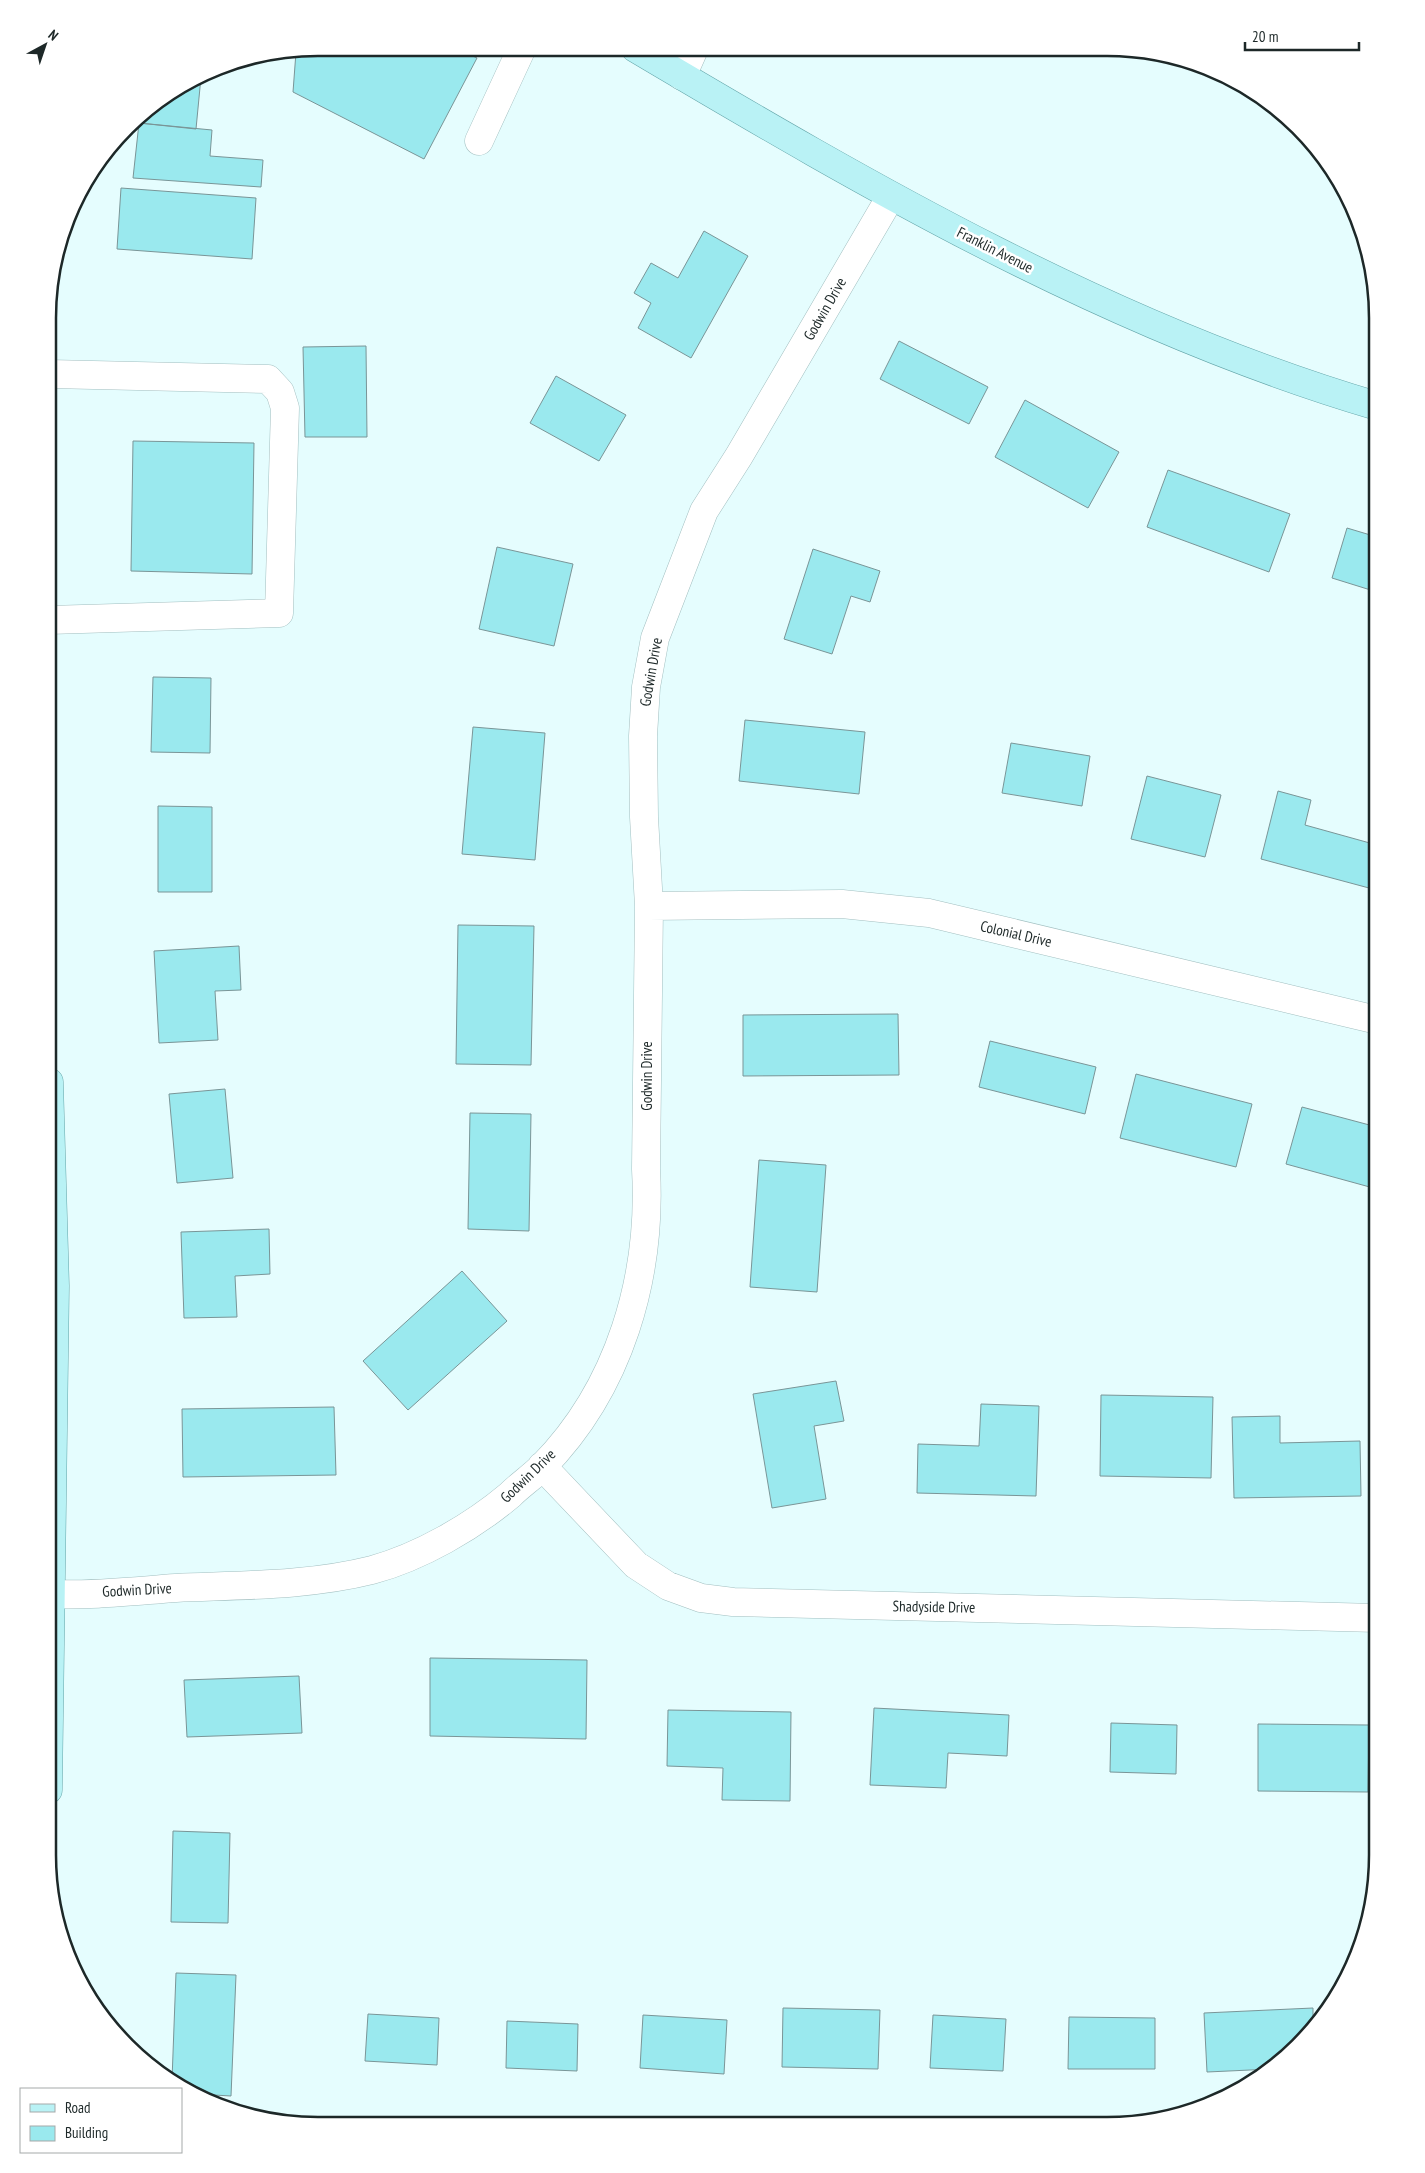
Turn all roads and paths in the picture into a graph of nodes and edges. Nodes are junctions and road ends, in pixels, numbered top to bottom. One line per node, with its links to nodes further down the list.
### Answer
1 (518, 56): 5 (street)
2 (648, 56): 4 (main road, Franklin Avenue)
3 (691, 56): 4 (street)
4 (682, 76): 6 (main road, Franklin Avenue)
5 (479, 141)
6 (891, 196): 8 (main road, Franklin Avenue); 10 (street, Godwin Drive)
7 (56, 374): 9 (street)
8 (1369, 403)
9 (56, 620)
10 (649, 906): 11 (street, Colonial Drive); 12 (street, Godwin Drive)
11 (1369, 1018)
12 (542, 1466): 13 (street, Godwin Drive); 14 (street, Shadyside Drive)
13 (56, 1594)
14 (1369, 1618)

